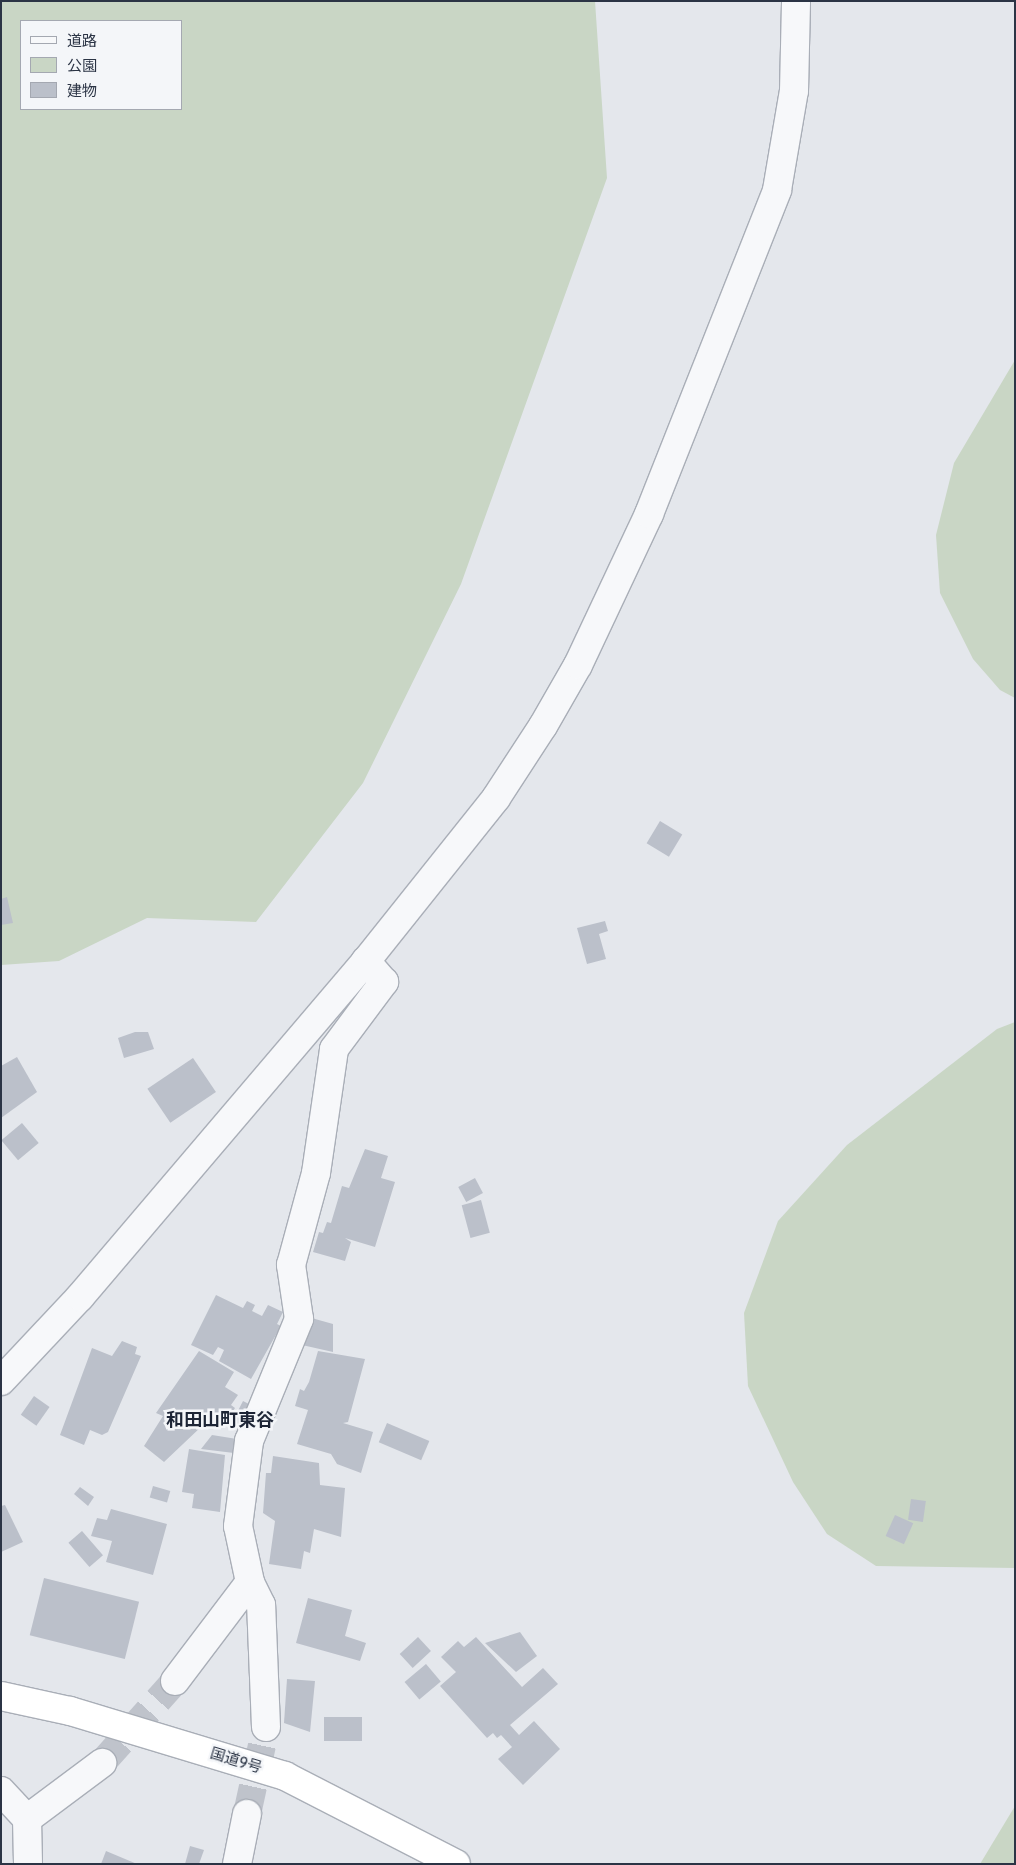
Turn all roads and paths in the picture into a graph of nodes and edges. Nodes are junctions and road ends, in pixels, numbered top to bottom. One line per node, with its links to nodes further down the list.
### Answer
1 (796, 1): 2 (street)
2 (366, 961): 3 (street); 4 (street)
3 (1, 1381)
4 (250, 1582): 5 (street); 7 (street)
5 (174, 1681)
6 (1, 1696): 14 (highway, 国道9号)
7 (266, 1727)
8 (102, 1763): 11 (street)
9 (1, 1791): 11 (street)
10 (247, 1814): 13 (street)
11 (27, 1819): 12 (street)
12 (28, 1864)
13 (237, 1864)
14 (456, 1864)

